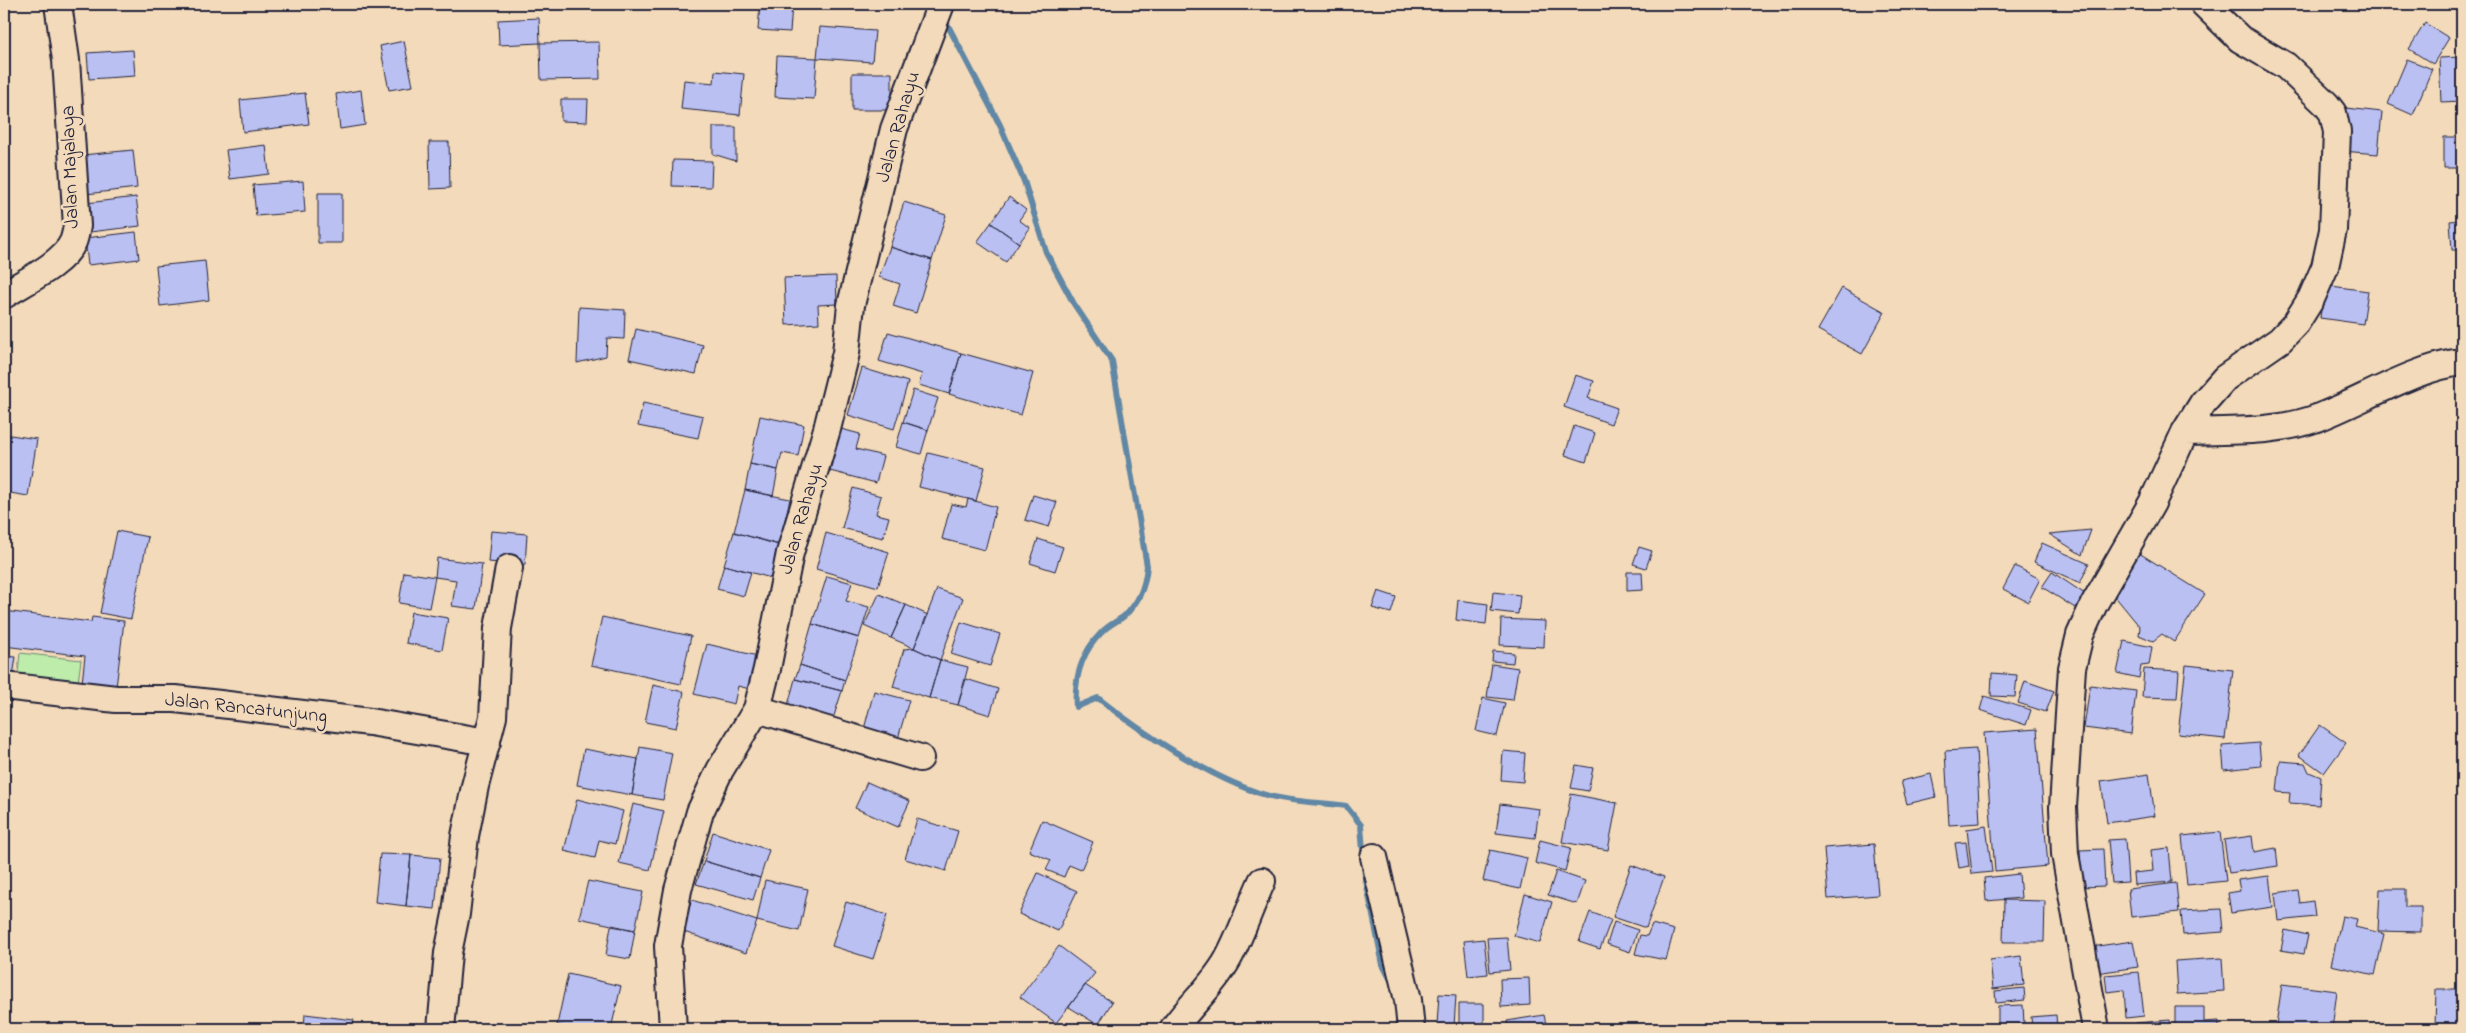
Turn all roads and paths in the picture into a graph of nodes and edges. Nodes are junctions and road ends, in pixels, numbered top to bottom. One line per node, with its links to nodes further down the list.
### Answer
1 (58, 4): 4 (street, Jalan Majalaya)
2 (2204, 4): 6 (street)
3 (939, 10): 9 (street, Jalan Rahayu)
4 (4, 295)
5 (2462, 362): 6 (street)
6 (2185, 432): 18 (street)
7 (509, 568): 10 (street)
8 (4, 686): 10 (street, Jalan Rancatunjung)
9 (757, 709): 11 (street); 15 (street, Jalan Rahayu)
10 (487, 742): 14 (street)
11 (920, 758)
12 (1374, 857): 17 (street)
13 (1262, 881): 16 (street)
14 (441, 1029)
15 (673, 1029)
16 (1173, 1029)
17 (1411, 1029)
18 (2096, 1029)

